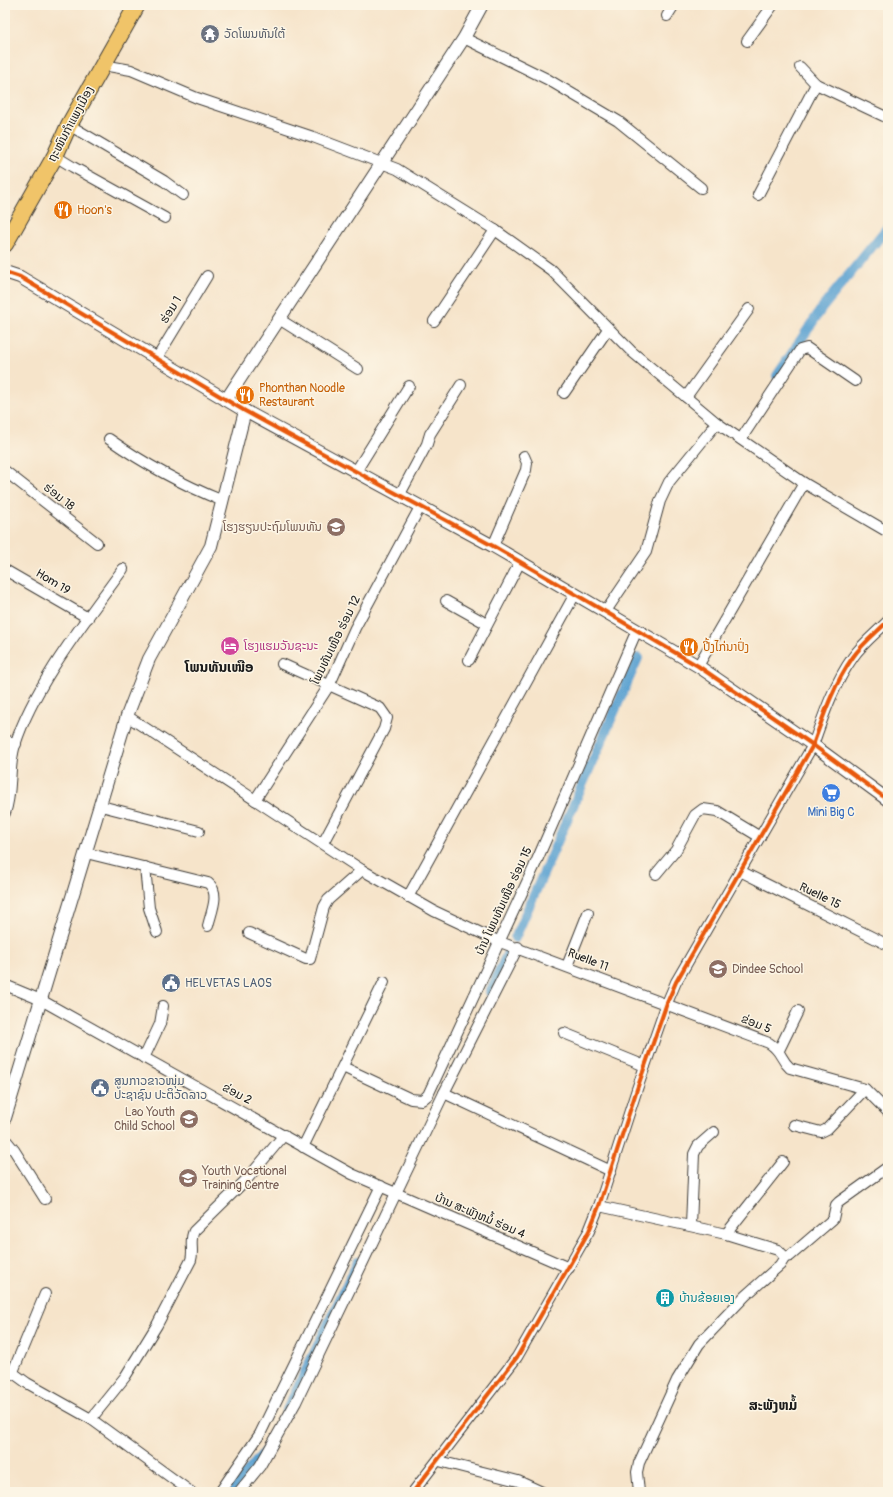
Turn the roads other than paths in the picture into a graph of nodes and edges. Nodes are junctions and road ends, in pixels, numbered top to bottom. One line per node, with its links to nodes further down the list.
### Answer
1 (137, 5): 8 (main road, ຖະໜົນກຳແພງເມືອງ)
2 (482, 5): 6 (street)
3 (673, 5): 5 (street)
4 (773, 5): 7 (street)
5 (667, 16)
6 (464, 38): 14 (street); 15 (street)
7 (747, 41)
8 (103, 65): 12 (main road, ຖະໜົນກຳແພງເມືອງ); 14 (street)
9 (800, 67): 10 (street)
10 (816, 84): 11 (street); 17 (street)
11 (888, 118)
12 (69, 125): 13 (main road, ຖະໜົນກຳແພງເມືອງ); 16 (street)
13 (55, 156): 18 (street); 20 (main road, ຖະໜົນກຳແພງເມືອງ)
14 (382, 162): 19 (street); 24 (street)
15 (700, 188)
16 (183, 195)
17 (758, 195)
18 (165, 218)
19 (495, 230): 25 (street); 26 (street)
20 (5, 244)
21 (5, 272): 27 (street)
22 (207, 276): 27 (street, ຮ່ອມ 1)
23 (749, 309): 33 (street)
24 (279, 319): 28 (street); 34 (street)
25 (434, 321)
26 (608, 329): 32 (street); 33 (street)
27 (157, 358): 34 (street)
28 (358, 369)
29 (855, 381): 38 (street)
30 (461, 385): 43 (street)
31 (409, 386): 41 (street)
32 (564, 393)
33 (686, 397): 36 (street)
34 (226, 400): 35 (street)
35 (245, 411): 41 (street); 44 (street)
36 (717, 424): 38 (street); 54 (street)
37 (110, 439): 44 (street)
38 (741, 439): 42 (street)
39 (524, 456): 48 (street)
40 (5, 471): 47 (street, ຮ່ອມ 18)
41 (355, 473): 43 (street)
42 (804, 483): 46 (street); 61 (street)
43 (399, 496): 45 (street)
44 (223, 501): 63 (street)
45 (420, 507): 48 (street); 62 (street, ໂພນທັນເໜືອ ຮ່ອມ 12)
46 (888, 532)
47 (97, 543)
48 (493, 546): 49 (street)
49 (520, 562): 52 (street); 57 (street)
50 (122, 569): 55 (street)
51 (5, 570): 55 (street, Hom 19)
52 (575, 594): 54 (street); 79 (street)
53 (446, 601): 57 (street)
54 (606, 612): 58 (street)
55 (88, 618): 65 (street)
56 (888, 621): 66 (street)
57 (487, 624): 59 (street)
58 (637, 630): 61 (street); 84 (street, ບ້ານ ໂພນທັນເໜືອ ຮ່ອມ 15)
59 (469, 660)
60 (282, 664): 62 (street)
61 (698, 666): 66 (street)
62 (330, 684): 67 (street, ໂພນທັນເໜືອ ຮ່ອມ 12); 73 (street)
63 (127, 716): 67 (street, Ruelle 11); 69 (street)
64 (5, 740): 65 (street)
65 (16, 744): 70 (street)
66 (813, 745): 68 (street); 72 (street)
67 (255, 800): 73 (street, Ruelle 11)
68 (888, 800)
69 (101, 806): 71 (street); 74 (street)
70 (5, 813)
71 (199, 831)
72 (760, 837): 77 (street); 78 (street)
73 (323, 843): 76 (street, Ruelle 11)
74 (86, 852): 75 (street); 90 (street)
75 (145, 867): 81 (street); 82 (street)
76 (362, 870): 79 (street, Ruelle 11); 83 (street)
77 (740, 871): 85 (street, Ruelle 15); 91 (street)
78 (656, 874)
79 (408, 897): 84 (street, Ruelle 11)
80 (588, 913): 87 (street)
81 (208, 926)
82 (157, 932)
83 (249, 933)
84 (500, 942): 86 (street, Ruelle 11); 98 (street, ບ້ານ ໂພນທັນເໜືອ ຮ່ອມ 15)
85 (888, 945)
86 (518, 947): 87 (street, Ruelle 11); 100 (street)
87 (567, 966): 91 (street, Ruelle 11)
88 (384, 982): 98 (street)
89 (5, 985): 90 (street, ຂ່ອມ 2)
90 (41, 1000): 96 (street, ຂ່ອມ 2); 102 (street)
91 (667, 1003): 95 (street, ຂ່ອມ 5); 97 (street)
92 (163, 1006): 96 (street)
93 (798, 1011): 95 (street)
94 (564, 1033): 97 (street)
95 (779, 1050): 99 (street, ຂ່ອມ 5)
96 (144, 1058): 105 (street, ຂ່ອມ 2)
97 (645, 1066): 110 (street)
98 (343, 1068): 107 (street)
99 (865, 1089): 101 (street, ຂ່ອມ 5); 103 (street)
100 (444, 1094): 110 (street); 112 (street)
101 (888, 1112)
102 (5, 1118)
103 (794, 1125)
104 (714, 1132): 115 (street)
105 (284, 1135): 107 (street, ຂ່ອມ 2); 121 (street)
106 (5, 1139): 113 (street)
107 (303, 1147): 111 (street, ຂ່ອມ 2)
108 (783, 1162): 116 (street)
109 (888, 1167): 117 (street)
110 (611, 1171): 114 (street)
111 (380, 1186): 112 (street, ບ້ານ ສະພັງຫມໍ້ ຮ່ອມ 4); 124 (street)
112 (398, 1194): 118 (street, ບ້ານ ສະພັງຫມໍ້ ຮ່ອມ 4); 125 (street)
113 (45, 1199)
114 (599, 1206): 115 (street); 118 (street)
115 (691, 1225): 116 (street)
116 (726, 1234): 117 (street)
117 (785, 1257): 128 (street)
118 (569, 1268): 122 (street)
119 (45, 1294): 120 (street)
120 (9, 1371): 121 (street)
121 (91, 1419): 123 (street)
122 (439, 1461): 126 (street); 127 (street)
123 (191, 1492)
124 (220, 1492)
125 (239, 1492)
126 (413, 1492)
127 (542, 1492)
128 (640, 1492)

